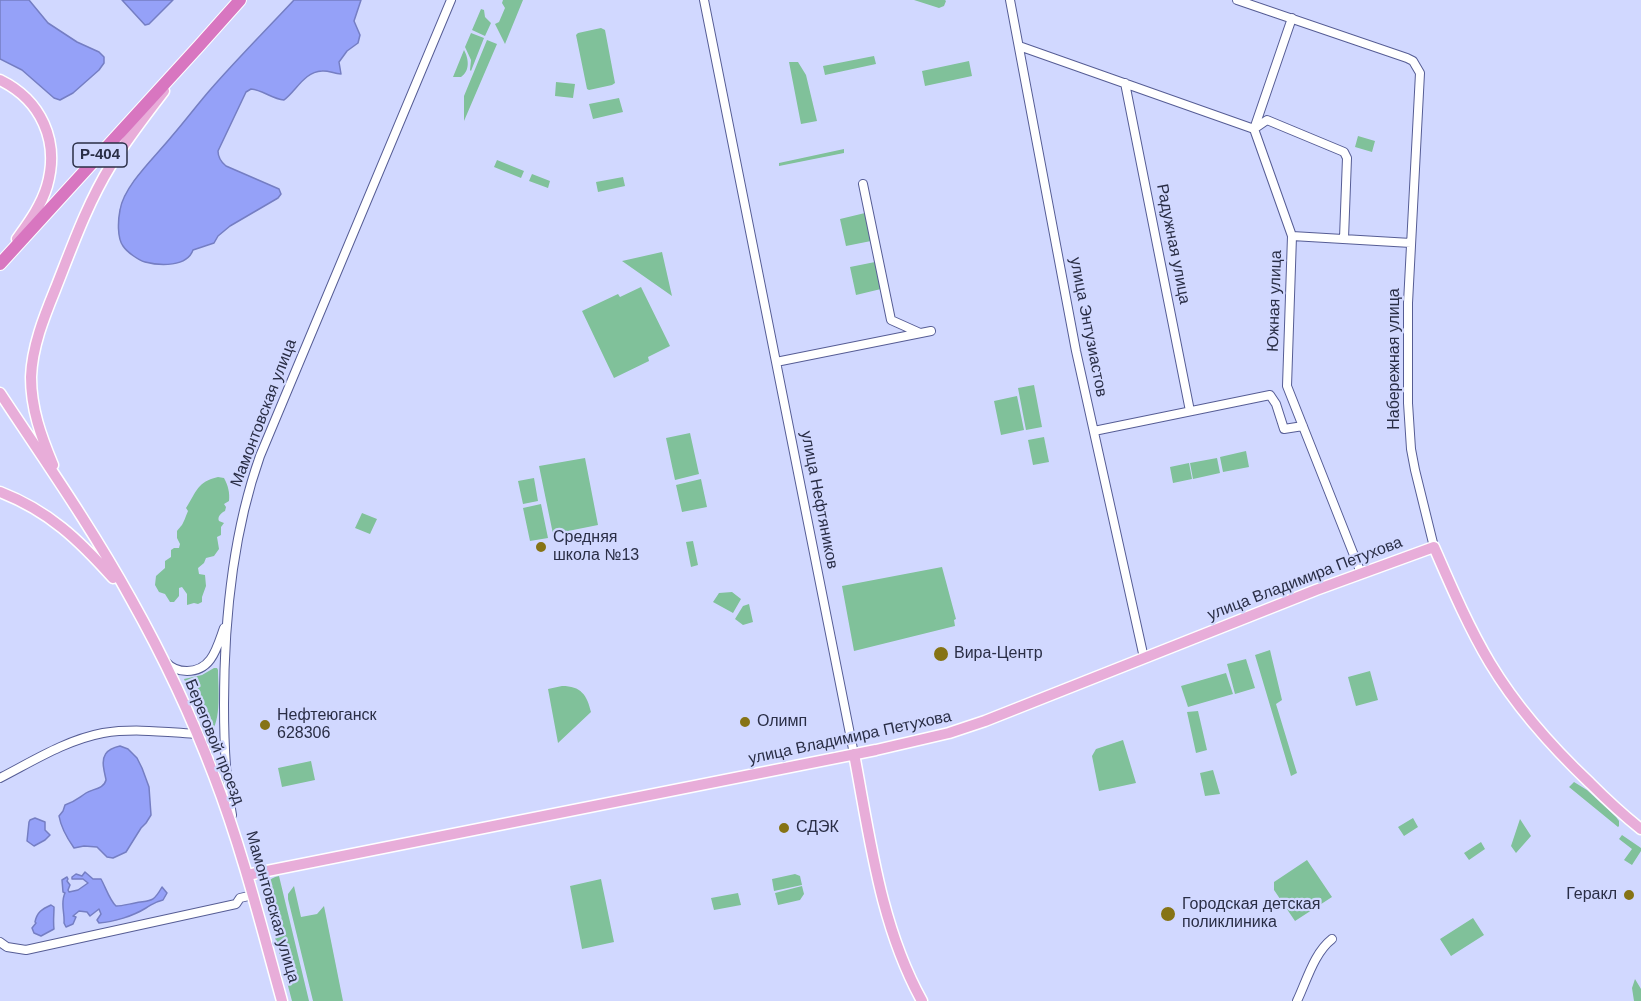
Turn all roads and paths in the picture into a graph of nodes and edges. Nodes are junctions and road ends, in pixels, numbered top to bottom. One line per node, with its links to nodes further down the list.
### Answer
1 (241, 0): 7 (highway, Р-404)
2 (451, 0): 29 (street, Мамонтовская улица)
3 (704, 0): 19 (street, улица Нефтяников)
4 (1010, 0): 8 (street, улица Энтузиастов)
5 (1237, 0): 6 (street)
6 (1292, 18): 11 (street); 15 (street, Набережная улица)
7 (200, 46): 16 (highway, Р-404); 24 (main road)
8 (1018, 46): 10 (street); 23 (street, улица Энтузиастов)
9 (0, 80): 16 (main road)
10 (1125, 83): 11 (street); 21 (street, Радужная улица)
11 (1254, 129): 13 (street, Южная улица); 14 (street)
12 (863, 184): 18 (street)
13 (1292, 236): 14 (street); 22 (street, Южная улица)
14 (1344, 238): 15 (street)
15 (1411, 243): 26 (street, Набережная улица)
16 (0, 264)
17 (931, 331): 18 (street)
18 (920, 333): 19 (street)
19 (776, 363): 33 (street, улица Нефтяников)
20 (0, 393): 24 (main road)
21 (1190, 411): 22 (street); 23 (street)
22 (1302, 426): 27 (street, Южная улица)
23 (1094, 431): 31 (street, улица Энтузиастов)
24 (62, 487): 28 (main road)
25 (0, 492): 28 (main road)
26 (1434, 547): 27 (main road, улица Владимира Петухова); 35 (main road, Набережная улица)
27 (1360, 573): 31 (main road, улица Владимира Петухова)
28 (132, 600): 30 (main road, Береговой проезд)
29 (227, 619): 30 (street); 36 (street, Мамонтовская улица)
30 (161, 656): 32 (main road, Береговой проезд)
31 (1144, 658): 33 (main road, улица Владимира Петухова)
32 (197, 734): 34 (street); 36 (main road, Береговой проезд)
33 (854, 754): 37 (main road, улица Владимира Петухова); 42 (main road, улица Нефтяников)
34 (0, 778)
35 (1641, 829)
36 (236, 840): 37 (main road, Мамонтовская улица)
37 (248, 875): 38 (main road, Мамонтовская улица)
38 (253, 895): 40 (street); 41 (main road, Мамонтовская улица)
39 (1332, 939): 43 (street)
40 (0, 942)
41 (282, 1001)
42 (922, 1001)
43 (1297, 1001)

